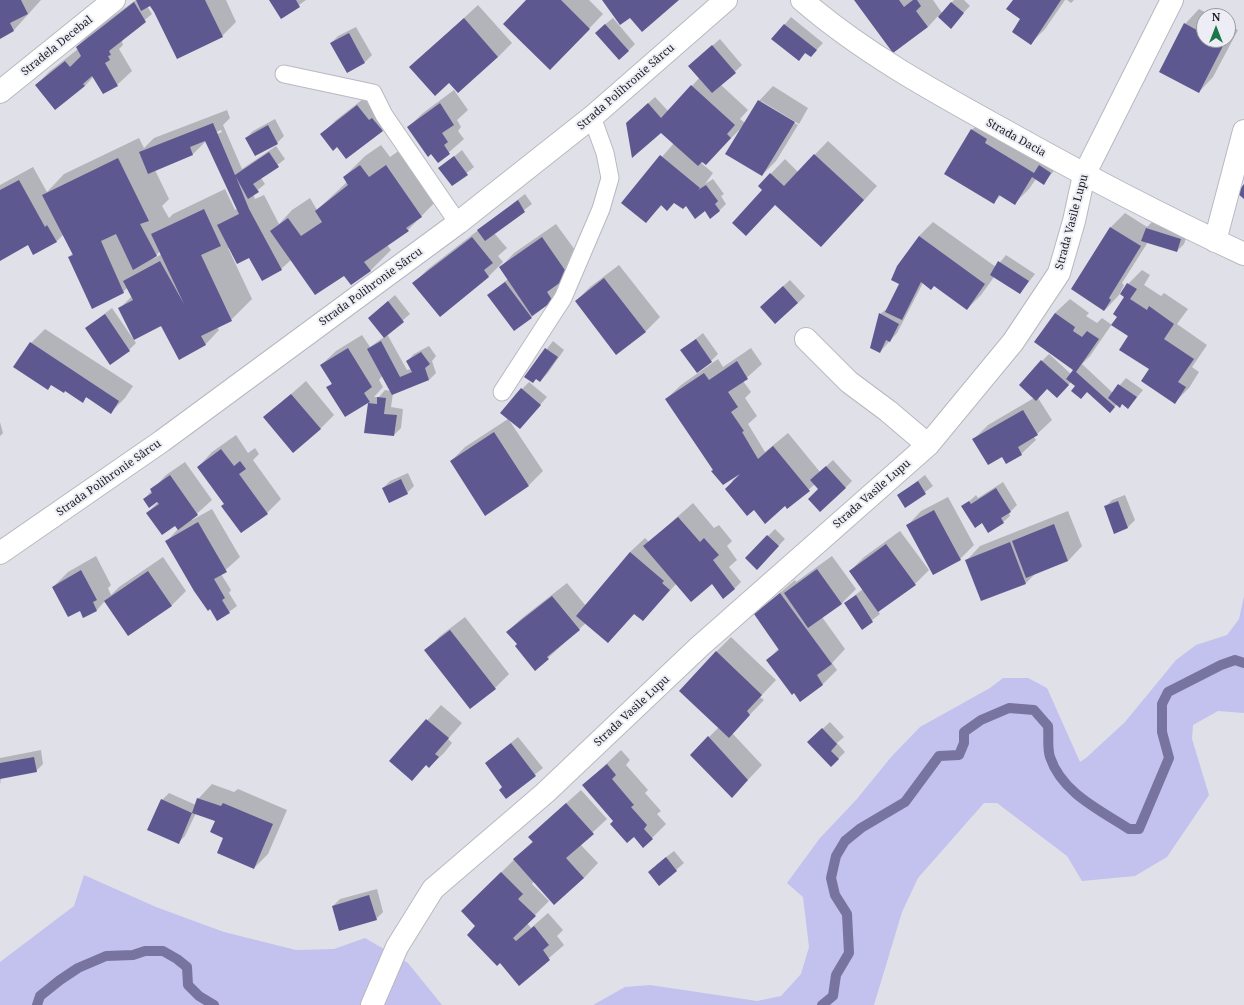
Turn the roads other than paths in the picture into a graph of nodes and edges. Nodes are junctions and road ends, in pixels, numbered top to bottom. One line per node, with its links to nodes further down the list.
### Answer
1 (114, 0): 6 (street, Stradela Decebal)
2 (726, 0): 7 (street, Strada Polihronie Sârcu)
3 (802, 0): 9 (street, Strada Dacia)
4 (1172, 0): 9 (street, Strada Vasile Lupu)
5 (284, 74): 10 (lane)
6 (0, 92)
7 (592, 117): 10 (street, Strada Polihronie Sârcu); 14 (lane)
8 (1244, 131): 11 (street)
9 (1084, 175): 11 (street, Strada Dacia); 15 (street, Strada Vasile Lupu)
10 (458, 223): 16 (street, Strada Polihronie Sârcu)
11 (1215, 241): 12 (street, Strada Dacia)
12 (1244, 254)
13 (806, 340): 15 (street)
14 (502, 392)
15 (928, 445): 17 (street, Strada Vasile Lupu)
16 (0, 552)
17 (372, 1005)

